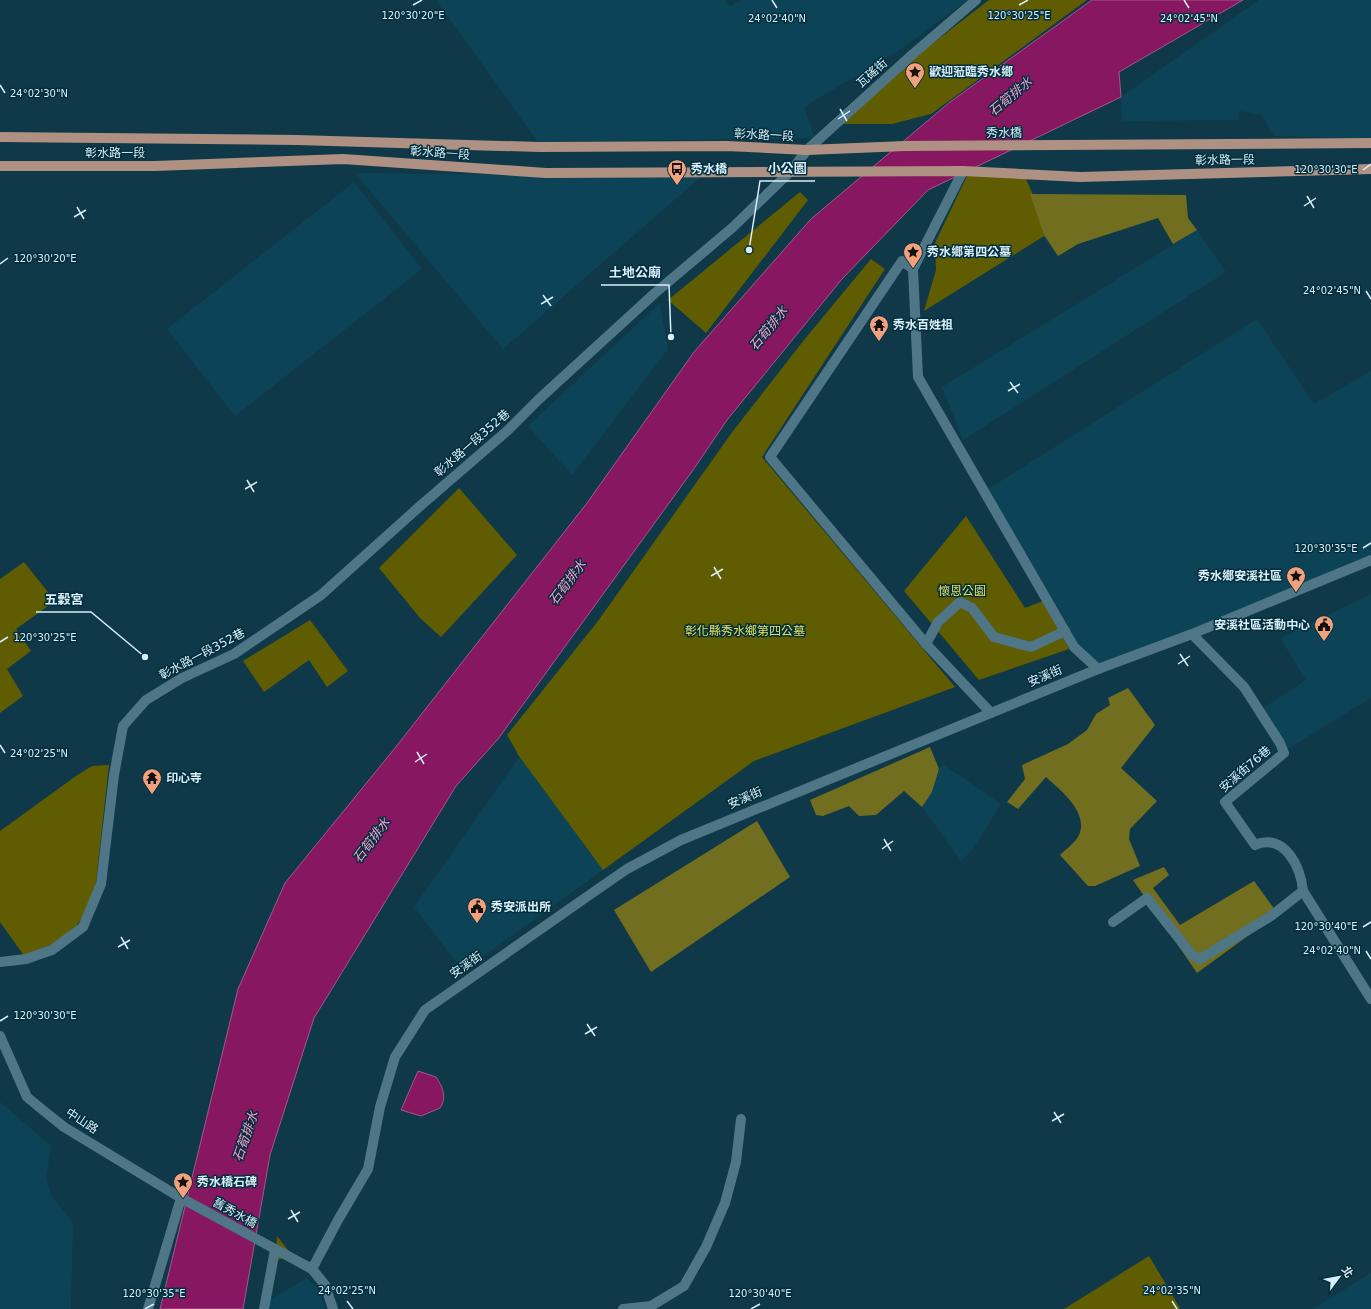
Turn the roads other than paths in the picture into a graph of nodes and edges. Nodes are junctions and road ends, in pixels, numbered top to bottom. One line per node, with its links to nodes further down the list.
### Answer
1 (976, 0): 5 (street, 瓦磘街)
2 (0, 137): 5 (main road, 彰水路一段)
3 (1371, 143): 4 (main road, 彰水路一段)
4 (1082, 146): 5 (main road, 秀水橋)
5 (807, 150): 8 (street, 瓦磘街)
6 (0, 166): 8 (main road, 彰水路一段)
7 (1371, 169): 9 (main road, 彰水路一段)
8 (791, 171): 9 (main road, 彰水路一段); 19 (street, 彰水路一段352巷)
9 (963, 171): 10 (street)
10 (913, 269): 12 (street); 14 (street)
11 (1371, 560): 13 (street, 安溪街)
12 (1065, 631): 14 (street); 15 (street)
13 (1192, 634): 15 (street, 安溪街); 17 (street, 安溪街76巷)
14 (926, 644): 16 (street)
15 (1098, 668): 16 (street, 安溪街)
16 (991, 713): 25 (street, 安溪街)
17 (1303, 891): 18 (street); 20 (street, 安溪街76巷)
18 (1113, 922)
19 (0, 962)
20 (1371, 999)
21 (0, 1036): 23 (street, 中山路)
22 (741, 1119): 29 (street)
23 (181, 1198): 24 (street, 舊秀水橋); 26 (street)
24 (275, 1250): 25 (street, 舊秀水橋); 27 (street)
25 (312, 1269): 28 (street)
26 (148, 1309)
27 (264, 1309)
28 (333, 1309)
29 (623, 1309)

